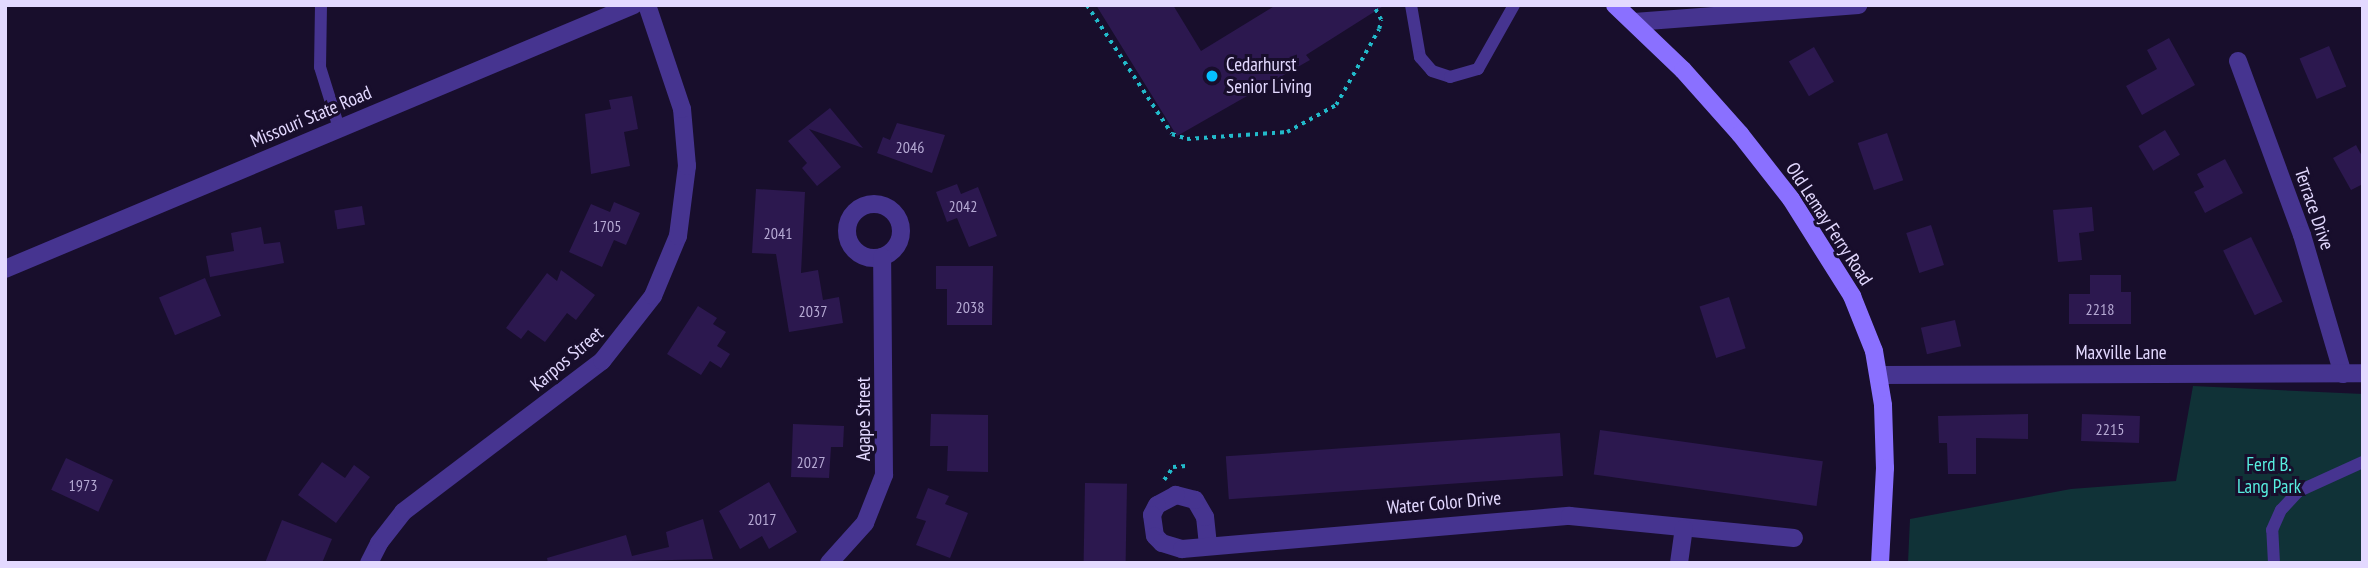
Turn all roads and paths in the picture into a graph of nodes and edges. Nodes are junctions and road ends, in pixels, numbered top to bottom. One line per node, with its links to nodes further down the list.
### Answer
1 (321, 5): 12 (lane)
2 (634, 5): 12 (street, Missouri State Road)
3 (647, 5): 24 (street, Karpos Street)
4 (1087, 5): 5 (path)
5 (1373, 5)
6 (1411, 5): 7 (lane)
7 (1514, 5)
8 (1615, 5): 10 (main road, Old Lemay Ferry Road)
9 (1858, 5): 10 (street)
10 (1634, 22): 17 (main road, Old Lemay Ferry Road)
11 (2238, 61): 15 (street, Terrace Drive)
12 (339, 128): 14 (street, Missouri State Road)
13 (882, 257): 25 (street, Agape Street)
14 (5, 269)
15 (2343, 373): 16 (street, Maxville Lane); 17 (street, Maxville Lane)
16 (2363, 373)
17 (1879, 375): 27 (main road, Old Lemay Ferry Road)
18 (2363, 462): 28 (lane)
19 (1186, 466): 20 (path)
20 (1160, 485)
21 (1684, 528): 22 (street, Water Color Drive); 23 (street, Water Color Drive); 26 (street)
22 (1794, 538)
23 (1208, 545)
24 (369, 563)
25 (829, 563)
26 (1679, 563)
27 (1880, 563)
28 (2274, 563)

